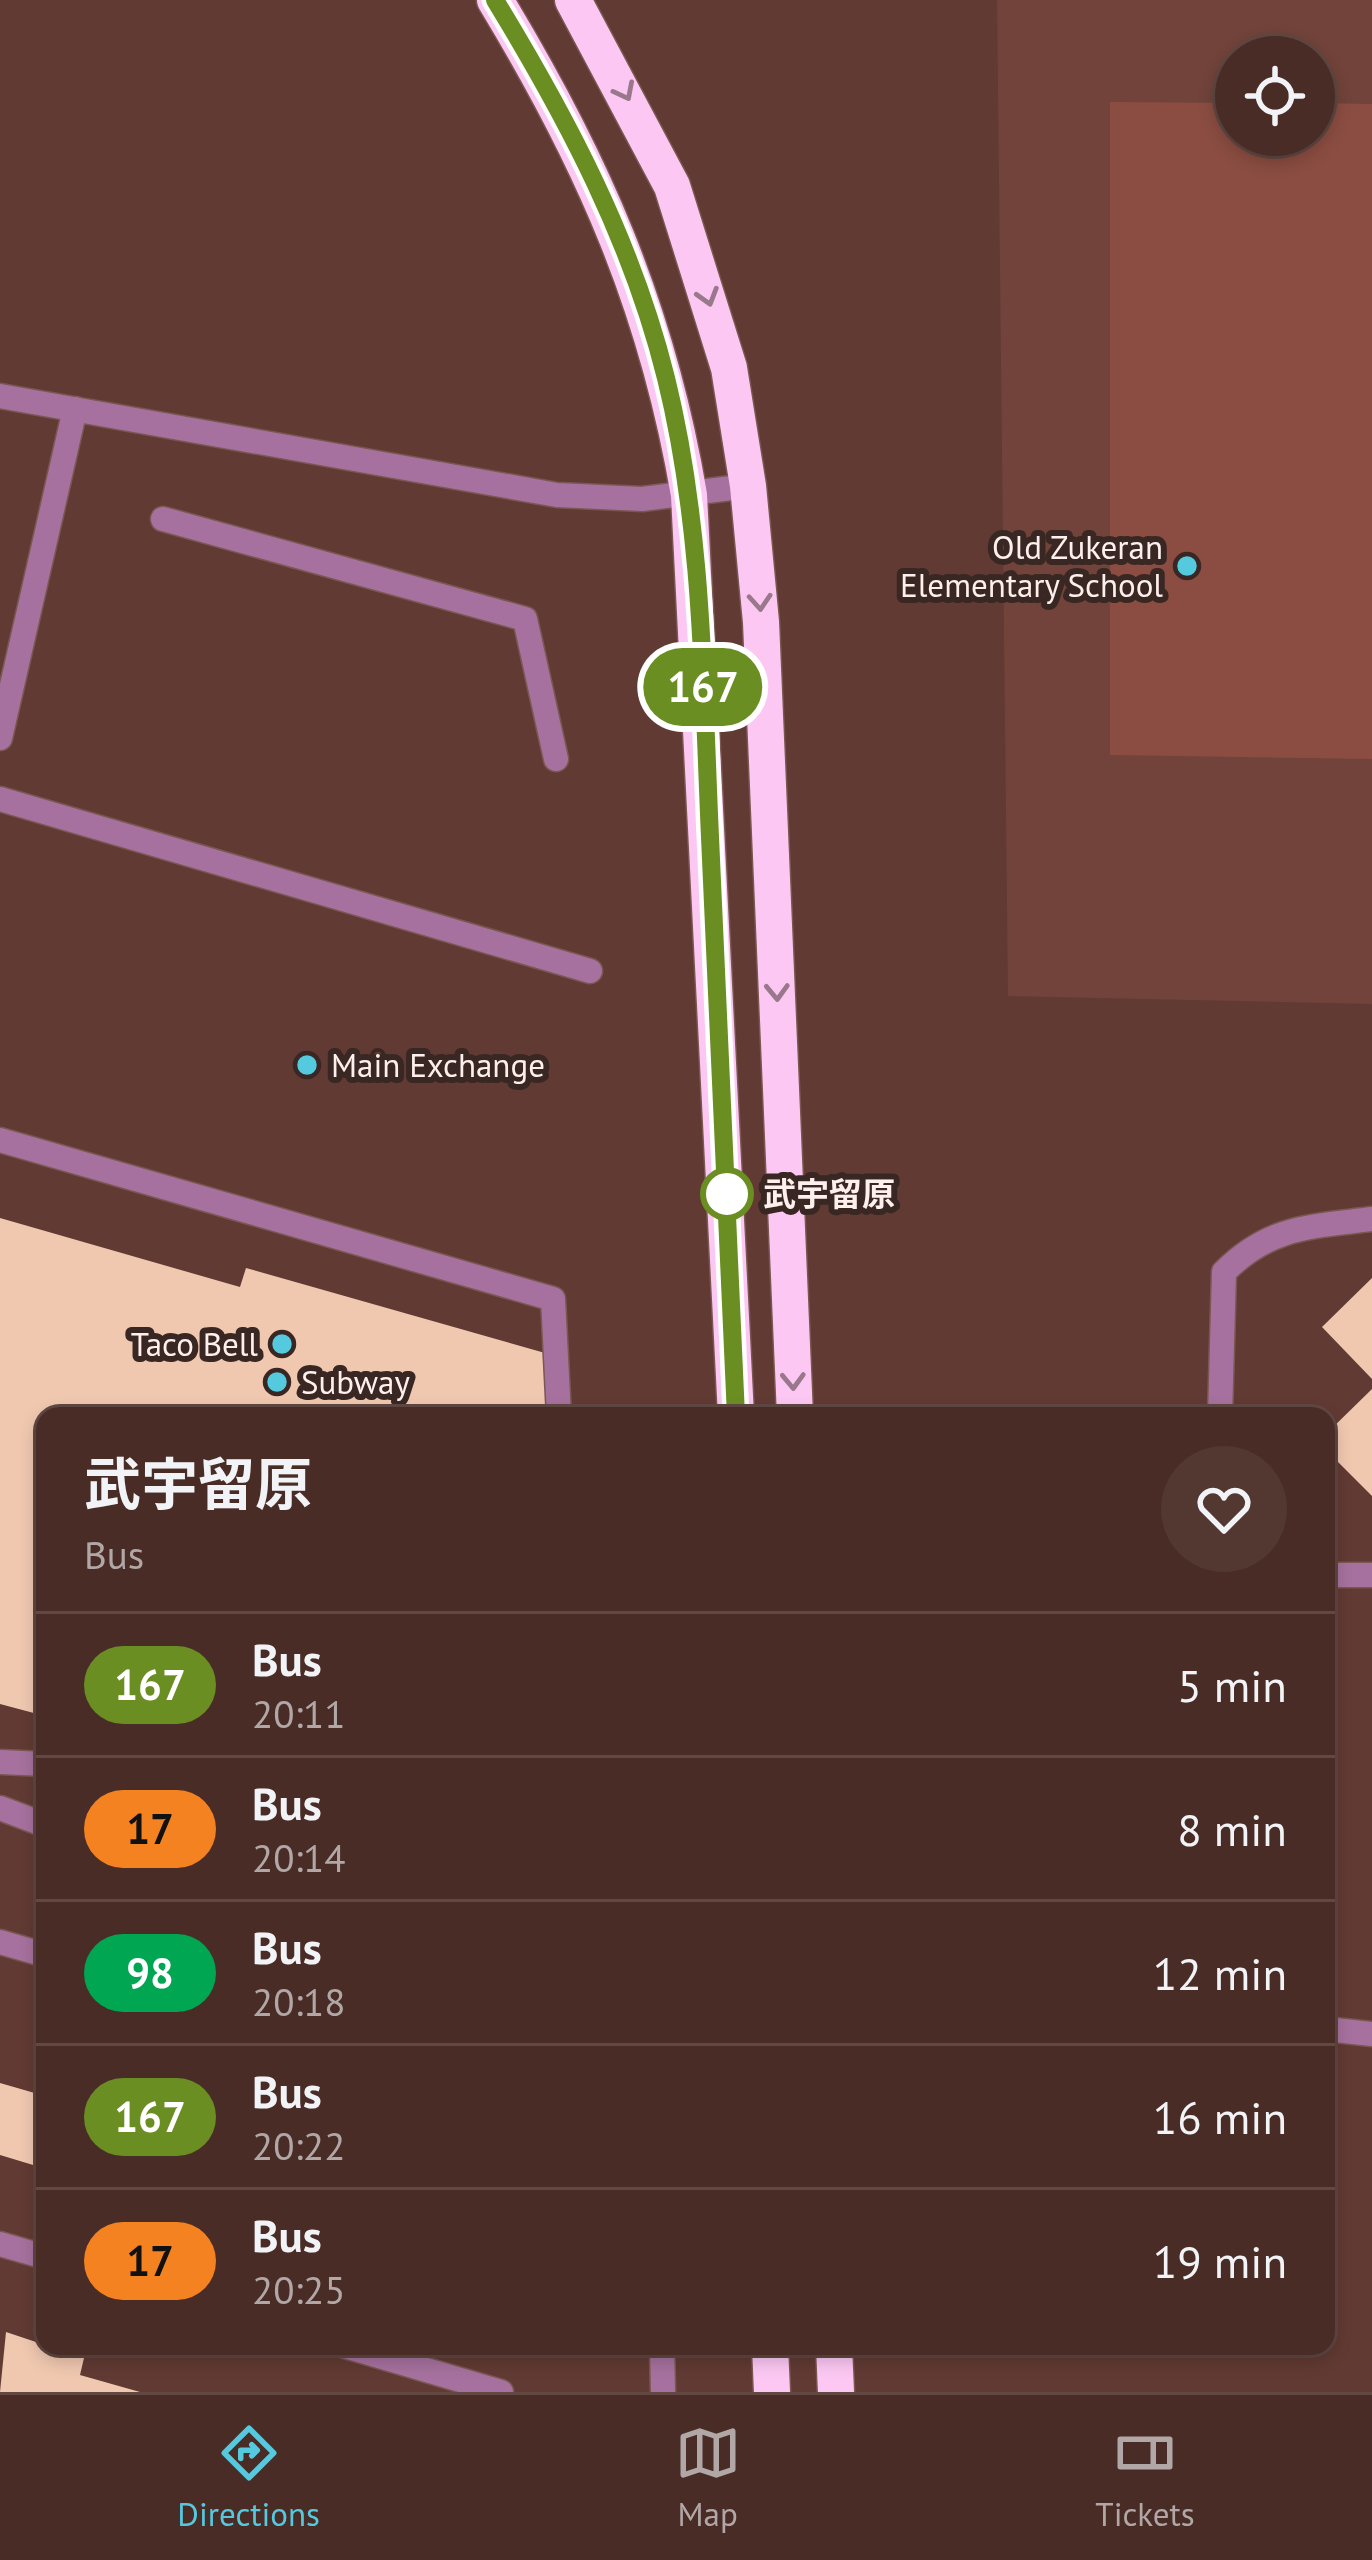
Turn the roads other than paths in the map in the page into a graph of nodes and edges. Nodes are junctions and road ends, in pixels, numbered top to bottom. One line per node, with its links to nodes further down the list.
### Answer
1 (495, 0): 6 (highway)
2 (573, 0): 5 (highway, one-way to 5)
3 (0, 395): 4 (lane)
4 (75, 410): 6 (lane); 8 (lane)
5 (748, 486): 6 (lane); 16 (highway, one-way to 16)
6 (689, 495): 15 (highway)
7 (163, 519): 9 (lane)
8 (0, 738)
9 (556, 759)
10 (0, 799): 11 (lane)
11 (590, 971)
12 (0, 1141): 14 (lane)
13 (1372, 1219): 17 (lane)
14 (559, 1407)
15 (736, 1407)
16 (795, 1407)
17 (1220, 1407)
18 (1335, 1575): 19 (lane)
19 (1372, 1575)
20 (0, 1762): 21 (lane)
21 (36, 1764)
22 (0, 1808): 23 (lane)
23 (36, 1822)
24 (0, 1942): 25 (lane)
25 (36, 1952)
26 (1335, 2031): 27 (lane)
27 (1372, 2034)
28 (0, 2244): 29 (lane)
29 (36, 2254)
30 (376, 2355): 34 (lane)
31 (662, 2355): 35 (lane)
32 (770, 2355): 36 (highway)
33 (834, 2355): 37 (highway)
34 (501, 2392)
35 (663, 2392)
36 (772, 2392)
37 (836, 2392)

